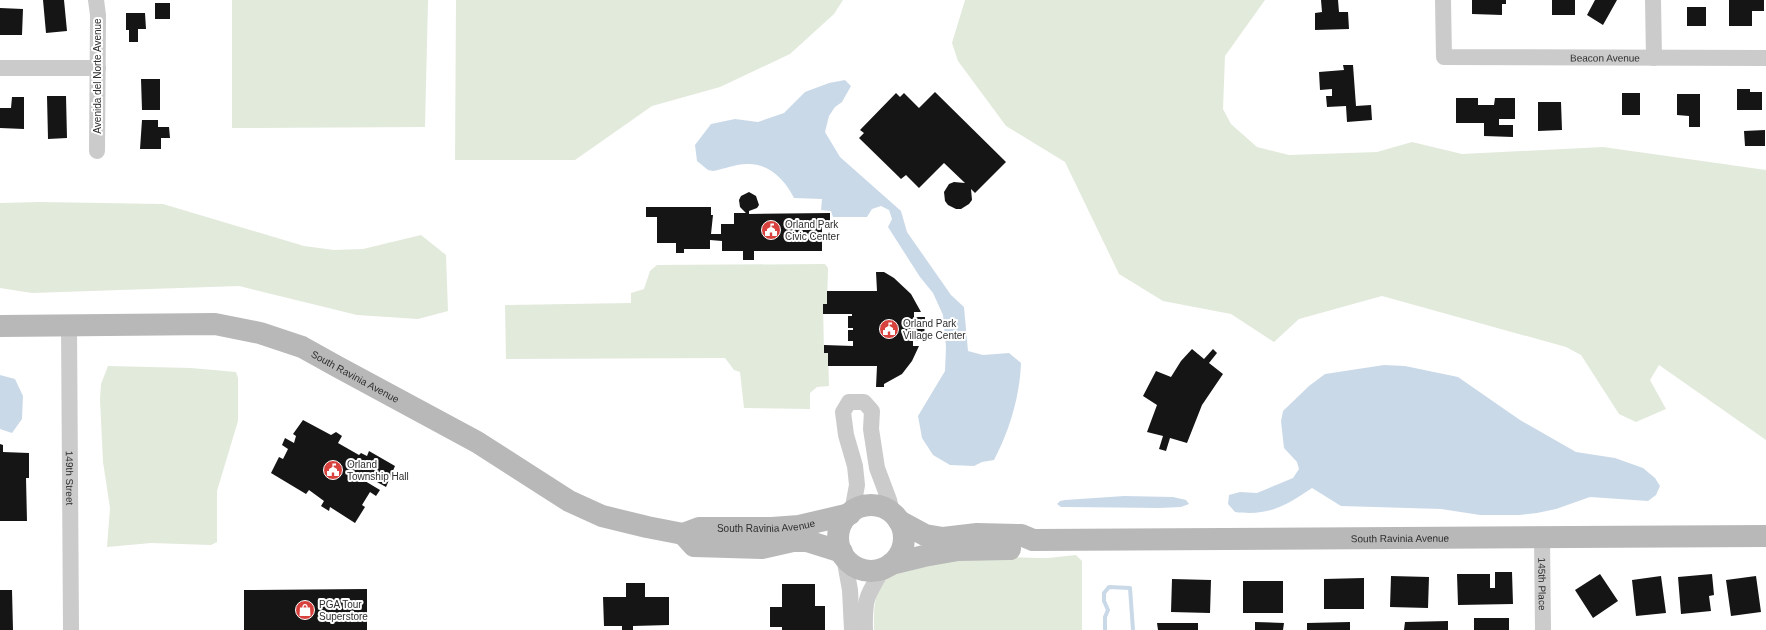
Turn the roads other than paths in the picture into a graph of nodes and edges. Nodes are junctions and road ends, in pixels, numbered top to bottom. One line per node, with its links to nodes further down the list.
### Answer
1 (96, 0): 7 (street, Avenida del Norte Avenue)
2 (1443, 0): 4 (street, Beacon Avenue)
3 (1653, 0): 4 (street)
4 (1654, 58): 5 (street, Beacon Avenue)
5 (1766, 58)
6 (0, 68): 7 (street)
7 (98, 68): 8 (street, Avenida del Norte Avenue)
8 (97, 151)
9 (0, 326): 10 (street, South Ravinia Avenue)
10 (69, 326): 13 (street, South Ravinia Avenue); 19 (street, 149th Street)
11 (851, 513): 12 (street); 12 (street); 13 (street, South Ravinia Avenue); 17 (street)
12 (895, 517): 16 (street, South Ravinia Avenue); 18 (street)
13 (683, 534): 17 (street, South Ravinia Avenue)
14 (1766, 536): 15 (street, South Ravinia Avenue)
15 (1542, 538): 16 (street, South Ravinia Avenue); 22 (street, 145th Place)
16 (1033, 540): 18 (street, South Ravinia Avenue)
17 (843, 554): 18 (street); 20 (street)
18 (887, 567): 21 (street)
19 (72, 630)
20 (852, 630)
21 (865, 630)
22 (1543, 630)

